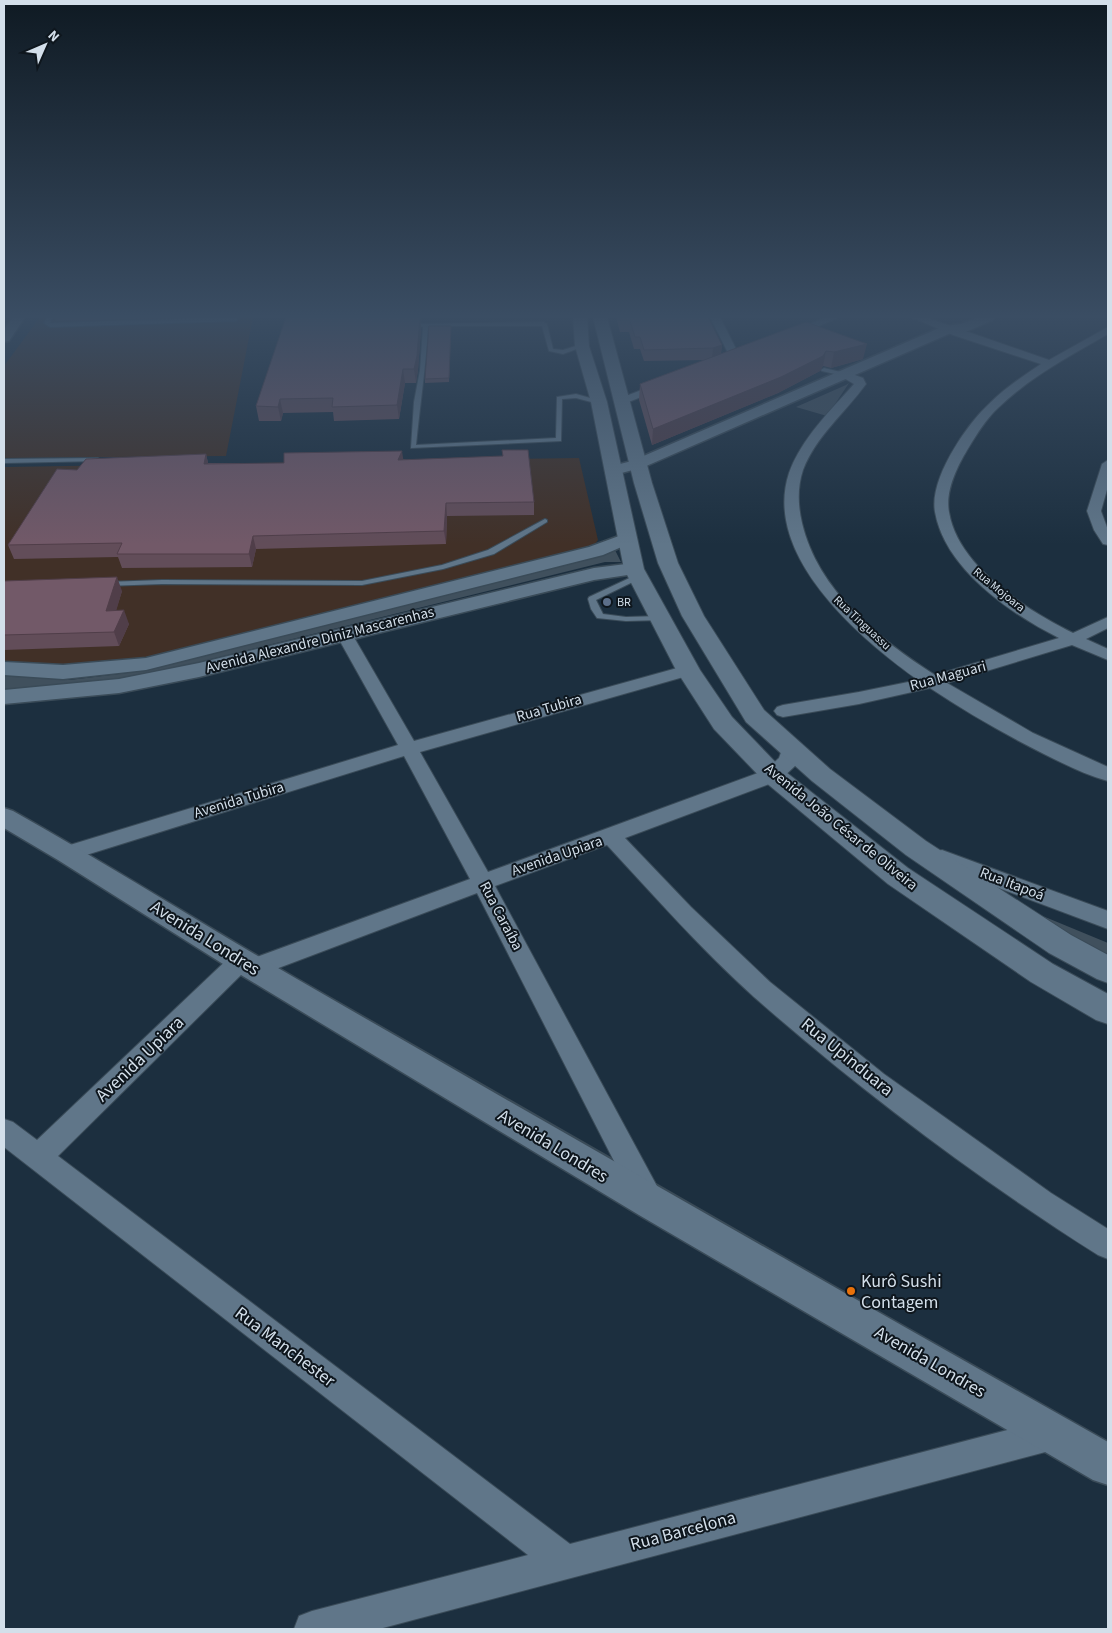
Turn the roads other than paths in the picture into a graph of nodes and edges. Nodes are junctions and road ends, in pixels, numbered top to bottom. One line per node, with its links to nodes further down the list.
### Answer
1 (419, 393): 9 (lane)
2 (596, 393): 9 (main road, Avenida João César de Oliveira)
3 (620, 393): 8 (main road, Avenida João César de Oliveira)
4 (642, 393): 8 (street)
5 (811, 393): 13 (street)
6 (852, 393): 27 (street, Rua Tinguassu)
7 (1009, 393): 23 (street, Rua Mojoara)
8 (622, 401): 13 (main road, Avenida João César de Oliveira)
9 (599, 402): 14 (main road, Avenida João César de Oliveira)
10 (111, 460): 11 (lane)
11 (4, 462)
12 (1108, 464): 17 (street)
13 (640, 470): 14 (street); 31 (main road, Avenida João César de Oliveira)
14 (615, 475): 16 (main road, Avenida João César de Oliveira)
15 (545, 520): 19 (lane)
16 (627, 538): 18 (main road, Avenida João César de Oliveira); 25 (street, Avenida Alexandre Diniz Mascarenhas)
17 (1108, 541)
18 (636, 573): 20 (main road, Avenida João César de Oliveira); 20 (lane); 22 (street, Avenida Alexandre Diniz Mascarenhas)
19 (93, 584)
20 (660, 618): 26 (main road, Avenida João César de Oliveira)
21 (1108, 622): 23 (street, Rua Maguari)
22 (344, 634): 28 (street, Avenida Alexandre Diniz Mascarenhas); 30 (street, Rua Caraíba)
23 (1071, 640): 24 (street, Rua Mojoara); 27 (street, Rua Maguari)
24 (1108, 656)
25 (4, 669)
26 (688, 670): 30 (street, Rua Tubira); 33 (main road, Avenida João César de Oliveira)
27 (931, 682): 29 (street, Rua Maguari); 32 (street, Rua Tinguassu)
28 (4, 696)
29 (783, 711)
30 (410, 748): 37 (street, Avenida Tubira); 38 (street, Rua Caraíba)
31 (791, 748): 33 (street, Avenida Upiara); 36 (main road, Avenida João César de Oliveira)
32 (1108, 774)
33 (773, 775): 35 (street, Avenida Upiara); 42 (main road, Avenida João César de Oliveira)
34 (4, 817): 37 (street, Avenida Londres)
35 (612, 837): 38 (street, Avenida Upiara); 46 (street, Rua Upinduara)
36 (916, 848): 39 (street, Rua Itapoá); 41 (main road, Avenida João César de Oliveira)
37 (68, 853): 40 (street, Avenida Londres)
38 (483, 881): 40 (street, Avenida Upiara); 45 (street, Rua Caraíba)
39 (1108, 920)
40 (247, 964): 44 (street, Avenida Upiara); 45 (street, Avenida Londres)
41 (1108, 970)
42 (1108, 1010)
43 (4, 1132): 44 (street, Rua Manchester)
44 (38, 1157): 49 (street, Rua Manchester)
45 (650, 1203): 47 (street, Avenida Londres)
46 (1108, 1245)
47 (1055, 1434): 48 (street, Avenida Londres); 49 (street, Rua Barcelona)
48 (1108, 1465)
49 (566, 1562): 50 (street, Rua Barcelona)
50 (312, 1629)

